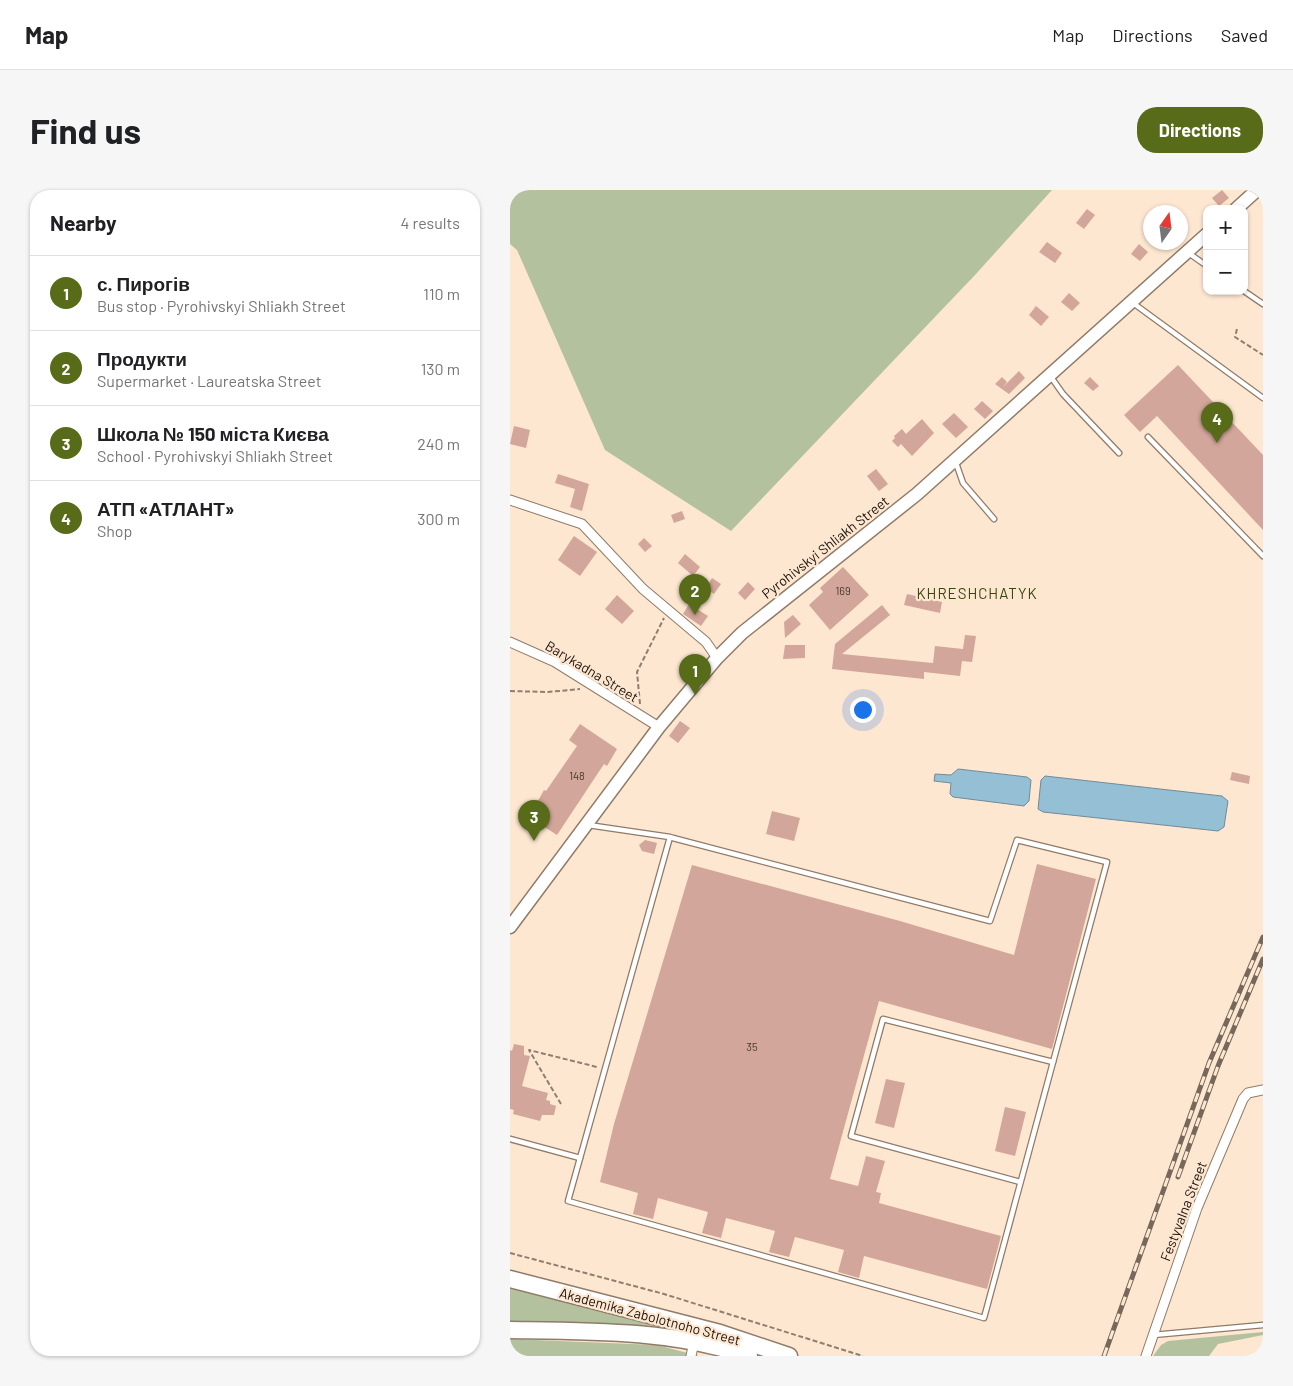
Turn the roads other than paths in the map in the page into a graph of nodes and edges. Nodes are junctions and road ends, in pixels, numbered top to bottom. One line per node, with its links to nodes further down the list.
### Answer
1 (1257, 190): 2 (street)
2 (1240, 205)
3 (1203, 237): 4 (street, Pyrohivskyi Shliakh Street)
4 (1186, 252): 5 (lane); 7 (street, Pyrohivskyi Shliakh Street)
5 (1203, 263)
6 (1248, 294): 8 (lane)
7 (1131, 302): 9 (street, Pyrohivskyi Shliakh Street); 10 (lane)
8 (1263, 304)
9 (1050, 376): 12 (lane); 13 (street, Pyrohivskyi Shliakh Street)
10 (1263, 398)
11 (1148, 437): 16 (lane)
12 (1119, 453)
13 (955, 460): 15 (lane); 18 (street, Pyrohivskyi Shliakh Street)
14 (510, 500): 18 (street)
15 (994, 519)
16 (1263, 556)
17 (510, 642): 19 (street, Barykadna Street)
18 (717, 658): 19 (street, Pyrohivskyi Shliakh Street)
19 (659, 727): 20 (street, Pyrohivskyi Shliakh Street)
20 (586, 825): 21 (lane); 22 (street, Pyrohivskyi Shliakh Street)
21 (670, 837): 23 (lane); 26 (lane)
22 (510, 928)
23 (1053, 1062): 27 (lane); 27 (lane)
24 (1263, 1090): 31 (street, Festyvalna Street)
25 (510, 1140): 26 (lane)
26 (580, 1158): 27 (lane)
27 (1020, 1182)
28 (510, 1279): 34 (highway, Akademika Zabolotnoho Street)
29 (1263, 1325): 31 (lane)
30 (510, 1330): 32 (highway, Akademika Zabolotnoho Street)
31 (1153, 1335): 35 (street, Festyvalna Street)
32 (692, 1349): 33 (highway, Akademika Zabolotnoho Street)
33 (749, 1356)
34 (789, 1356)
35 (1146, 1356)

